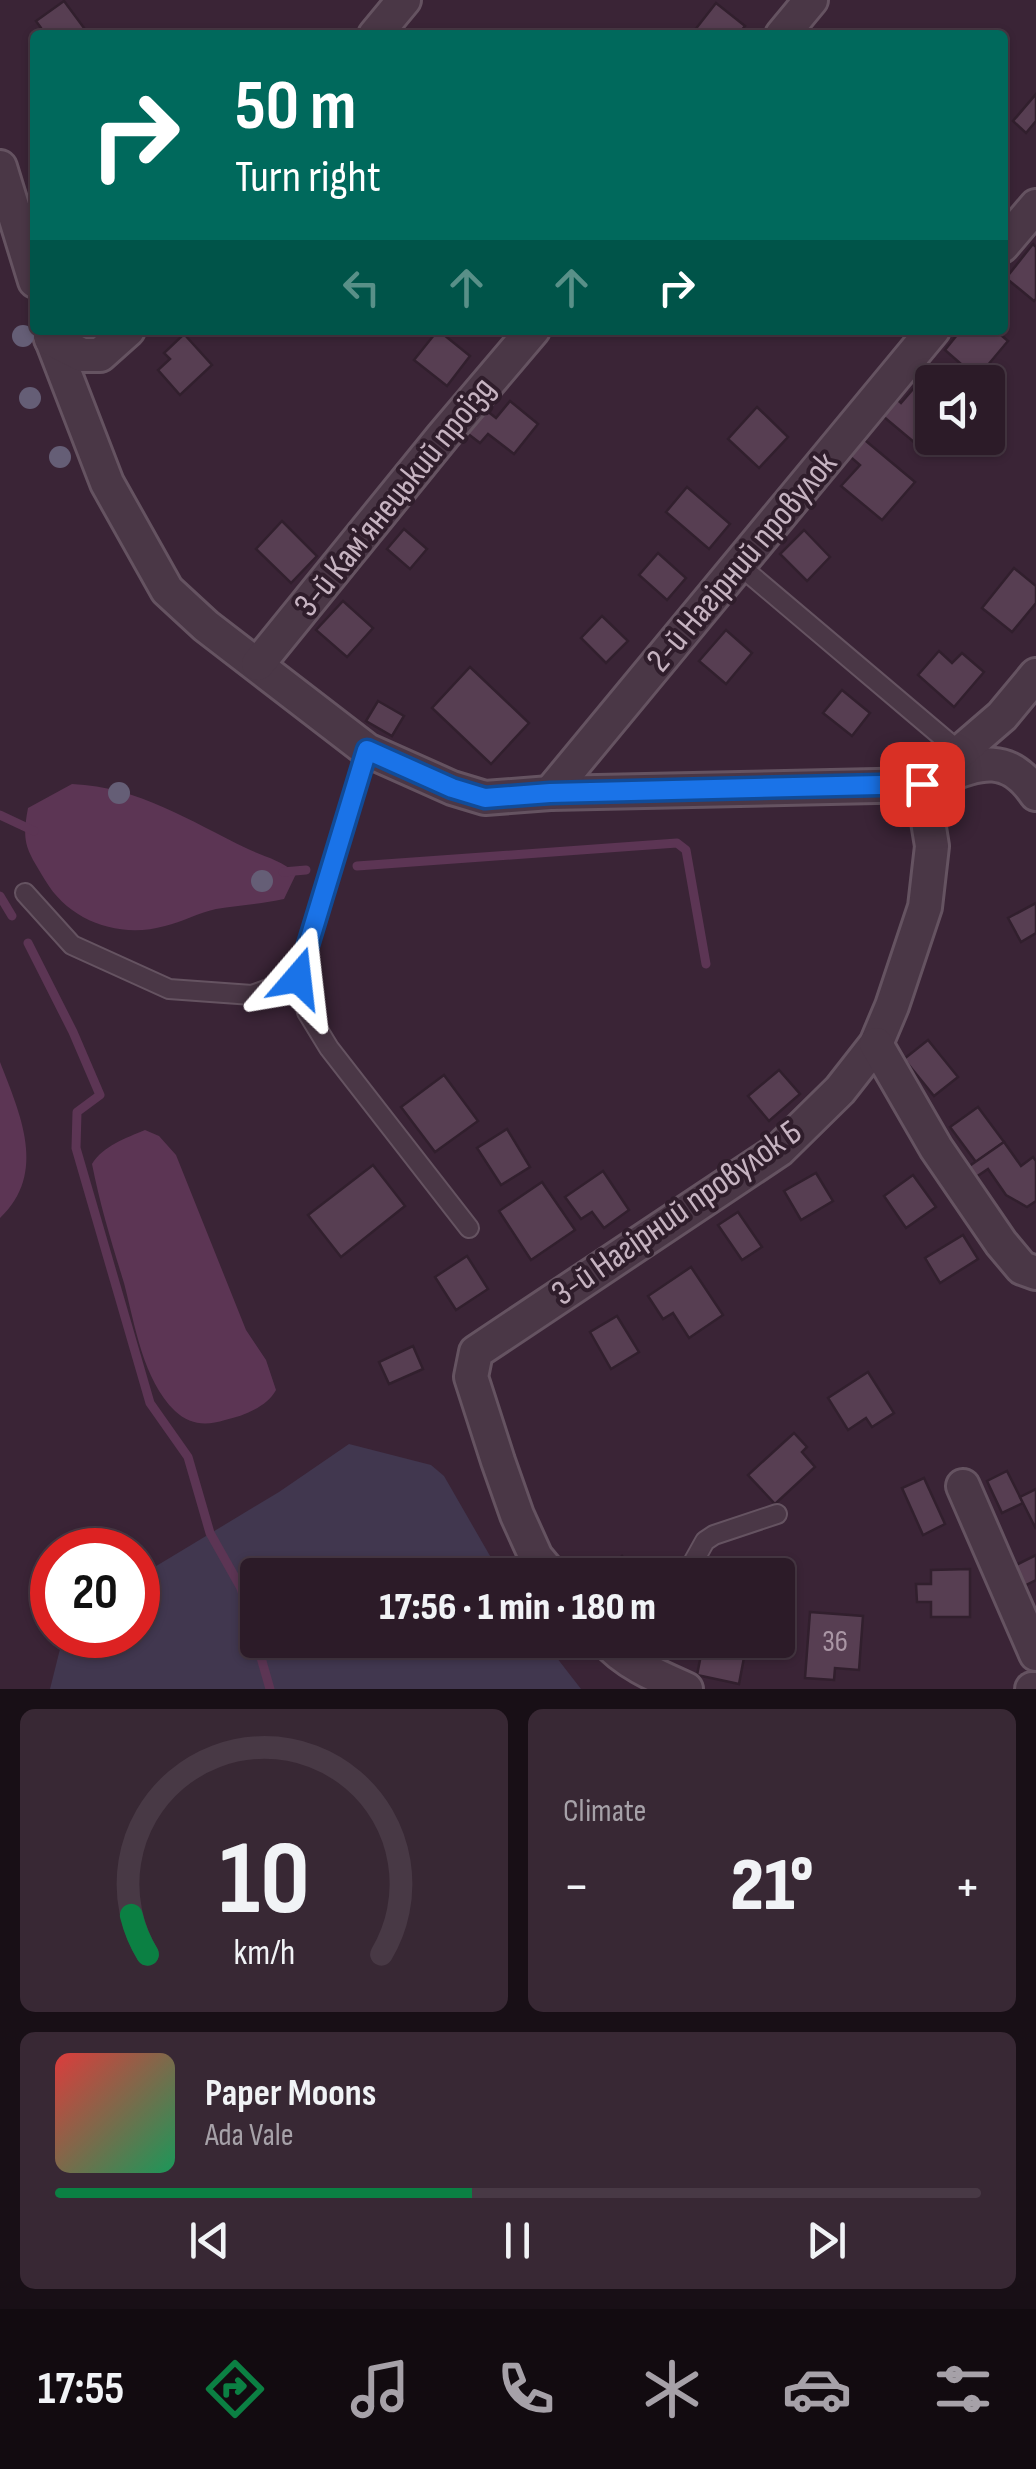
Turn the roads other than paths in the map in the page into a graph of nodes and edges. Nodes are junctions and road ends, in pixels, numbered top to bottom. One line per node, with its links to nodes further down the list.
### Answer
1 (404, 0): 3 (street)
2 (811, 0): 4 (street)
3 (378, 30)
4 (786, 30)
5 (0, 167): 8 (street)
6 (1036, 206): 7 (street)
7 (1008, 239)
8 (30, 266)
9 (50, 335): 10 (street); 14 (street)
10 (122, 335)
11 (529, 335): 14 (street, 3-й Камʼянецький проїзд)
12 (930, 335): 13 (street, 2-й Нагірний провулок)
13 (739, 565): 17 (lane); 19 (street, 2-й Нагірний провулок)
14 (258, 664): 16 (street)
15 (1036, 675): 17 (street)
16 (367, 750): 19 (street); 22 (lane)
17 (974, 757): 18 (street); 20 (street)
18 (922, 784): 19 (street); 23 (street, 3-й Нагірний провулок Б)
19 (550, 793)
20 (1036, 794)
21 (25, 893): 22 (lane)
22 (298, 978): 24 (lane)
23 (876, 1044): 25 (street); 28 (street, 3-й Нагірний провулок Б)
24 (469, 1228)
25 (1036, 1273)
26 (963, 1486): 30 (street)
27 (778, 1514): 29 (lane)
28 (537, 1558)
29 (696, 1558)
30 (1036, 1654)
31 (650, 1658): 32 (street)
32 (686, 1689)

